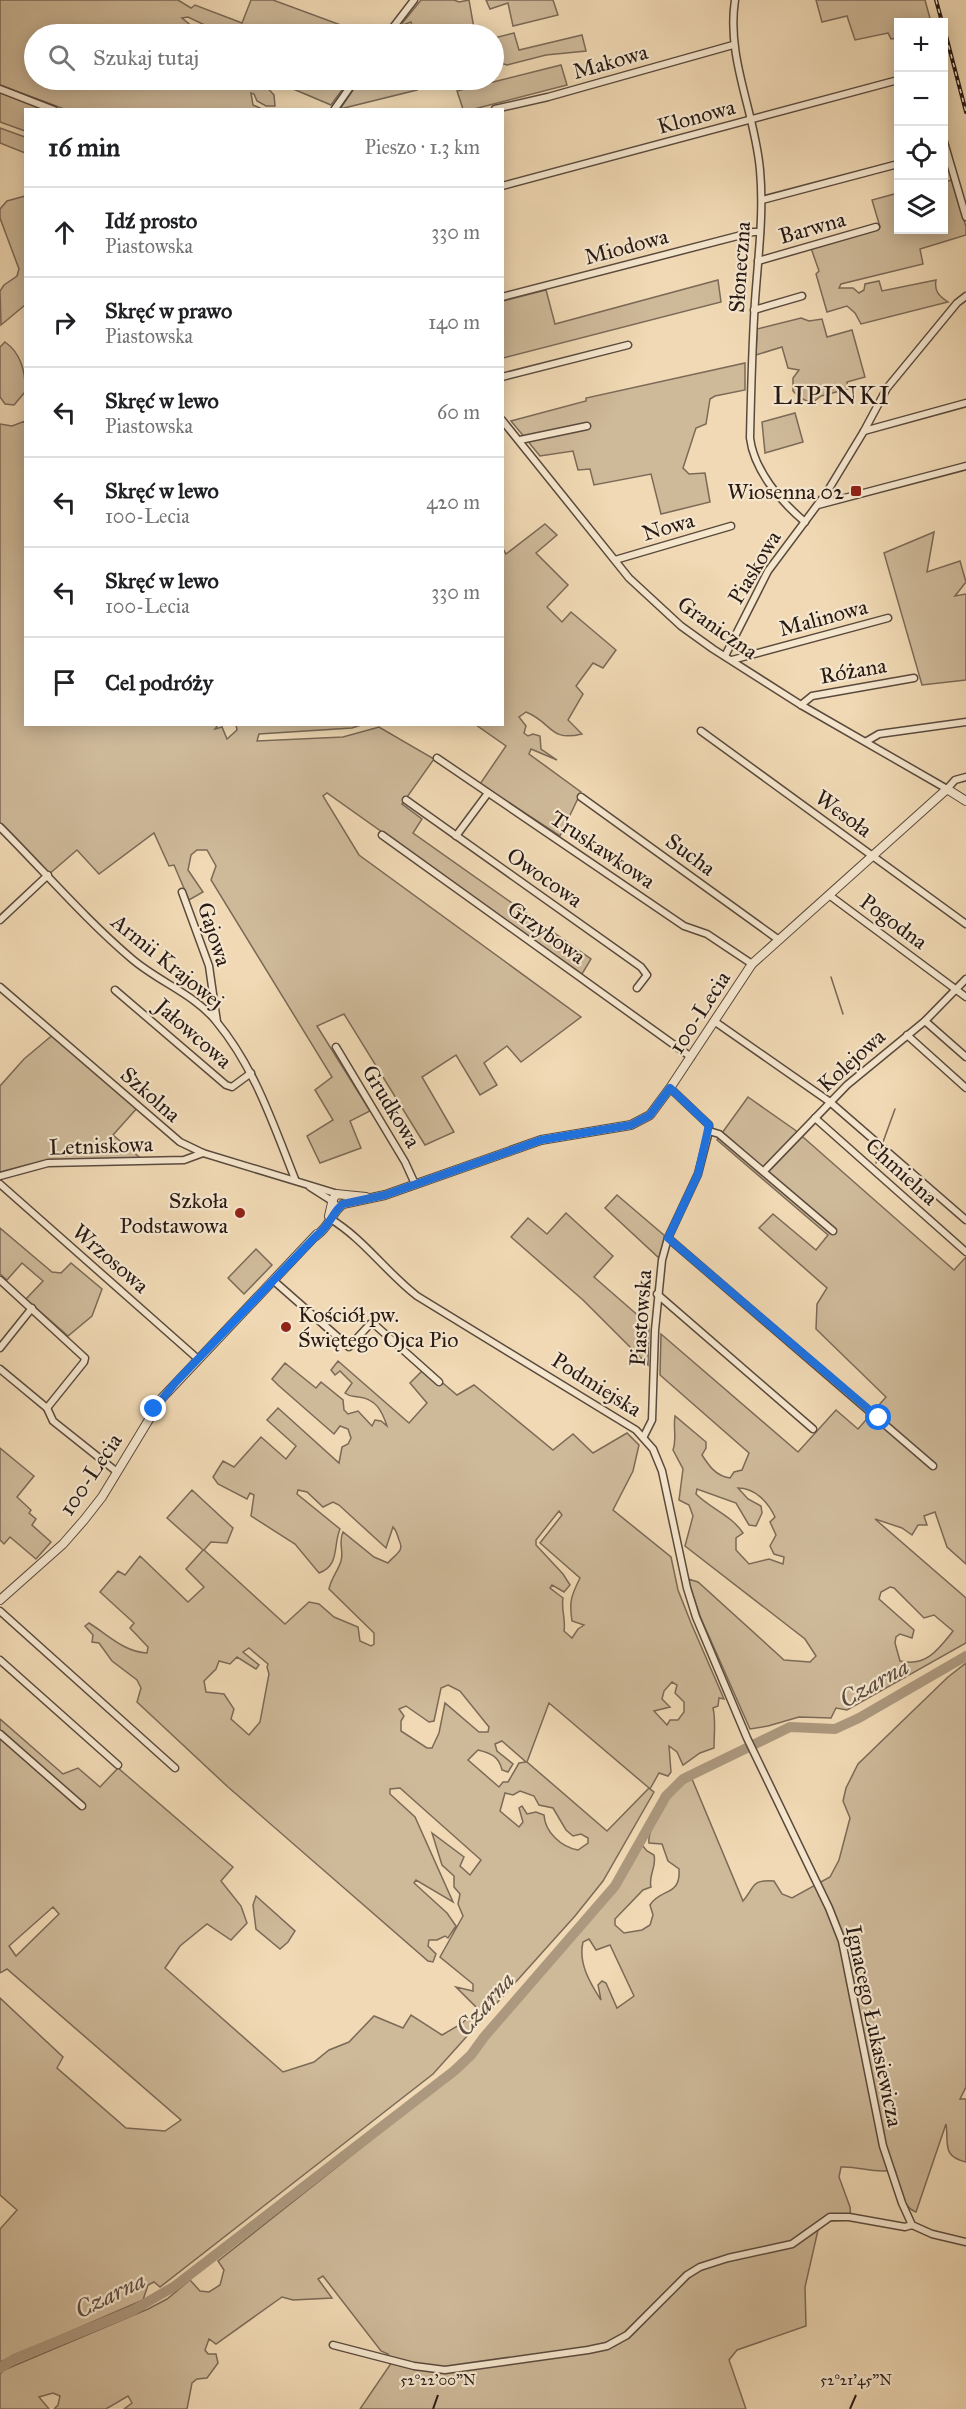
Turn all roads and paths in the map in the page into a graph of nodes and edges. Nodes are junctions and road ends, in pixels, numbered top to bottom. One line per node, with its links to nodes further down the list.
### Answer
1 (414, 0): 3 (street)
2 (735, 0): 4 (street, Słoneczna)
3 (396, 24)
4 (733, 45): 10 (street, Makowa); 11 (street, Słoneczna)
5 (894, 81): 11 (street, Klonowa)
6 (0, 89): 8 (street)
7 (348, 90): 9 (street)
8 (49, 108)
9 (335, 108)
10 (500, 108)
11 (751, 120): 14 (street, Klonowa); 15 (street, Słoneczna)
12 (948, 161): 16 (street)
13 (894, 165): 15 (street)
14 (504, 185)
15 (762, 200): 18 (street, Słoneczna)
16 (966, 217)
17 (876, 227): 19 (street, Barwna)
18 (760, 232): 19 (street, Słoneczna); 20 (street, Miodowa)
19 (758, 261): 23 (street, Słoneczna)
20 (504, 296)
21 (802, 296): 23 (street)
22 (966, 296): 29 (street, Piaskowa)
23 (754, 310): 33 (street, Słoneczna)
24 (627, 345): 25 (street)
25 (504, 376)
26 (966, 403): 29 (street)
27 (504, 422): 30 (street, Graniczna)
28 (587, 426): 30 (street)
29 (864, 431): 32 (street, Piaskowa)
30 (520, 440): 35 (street, Graniczna)
31 (966, 466): 32 (street)
32 (818, 506): 33 (street, Piaskowa)
33 (805, 522): 37 (street, Piaskowa)
34 (731, 526): 35 (street, Nowa)
35 (615, 560): 37 (street, Graniczna)
36 (888, 618): 38 (street, Malinowa)
37 (725, 656): 38 (street, Graniczna)
38 (732, 660): 40 (street, Graniczna)
39 (914, 678): 40 (street, Różana)
40 (801, 705): 43 (street, Graniczna)
41 (966, 722): 43 (street)
42 (701, 731): 54 (street, Wesoła)
43 (867, 741): 46 (street, Graniczna)
44 (437, 758): 47 (street, Truskawkowa)
45 (966, 777): 46 (street)
46 (947, 789): 50 (street, Graniczna); 54 (street, 100-Lecia)
47 (488, 793): 53 (street); 61 (street, Truskawkowa)
48 (581, 797): 60 (street, Sucha)
49 (406, 800): 53 (street, Owocowa)
50 (966, 801)
51 (0, 827): 55 (street, Armii Krajowej)
52 (382, 836): 73 (street, Grzybowa)
53 (456, 836): 64 (street, Owocowa)
54 (873, 857): 57 (street, 100-Lecia); 59 (street, Wesoła)
55 (48, 874): 58 (street); 70 (street, Armii Krajowej)
56 (182, 892): 70 (street, Gajowa)
57 (829, 895): 60 (street, 100-Lecia); 65 (street, Pogodna)
58 (0, 920)
59 (966, 924)
60 (779, 940): 61 (street, 100-Lecia)
61 (752, 964): 68 (street, 100-Lecia)
62 (966, 979): 65 (street, Kolejowa)
63 (0, 987): 81 (street, Szkolna)
64 (637, 988)
65 (956, 988): 67 (street, Pogodna); 69 (street, Kolejowa)
66 (116, 990): 75 (street, Jałowcowa)
67 (966, 997)
68 (714, 1021): 73 (street, 100-Lecia); 78 (street)
69 (925, 1021): 71 (street, Kolejowa); 74 (street)
70 (217, 1023): 75 (street, Armii Krajowej)
71 (907, 1035): 77 (street); 78 (street, Kolejowa)
72 (336, 1047): 87 (street, Grudkowa)
73 (691, 1057): 76 (street, 100-Lecia)
74 (966, 1057)
75 (251, 1073): 84 (street, Armii Krajowej)
76 (670, 1088): 80 (street); 87 (street, 100-Lecia)
77 (966, 1088)
78 (830, 1102): 79 (street, Kolejowa); 92 (street)
79 (815, 1118): 82 (street, Kolejowa); 95 (street, Chmielna)
80 (709, 1131): 82 (street); 94 (street, Piastowska)
81 (202, 1153): 83 (street, Letniskowa); 84 (street, Szkolna)
82 (764, 1171): 93 (street)
83 (0, 1176)
84 (295, 1179): 85 (street, Szkolna)
85 (304, 1183): 88 (street, Szkolna); 90 (street, Szkolna)
86 (0, 1184): 101 (street, Wrzosowa)
87 (415, 1184): 89 (street, 100-Lecia)
88 (340, 1194): 89 (street, 100-Lecia); 90 (street)
89 (373, 1197): 90 (street, 100-Lecia)
90 (337, 1203): 91 (street, 100-Lecia)
91 (330, 1219): 97 (street, 100-Lecia); 106 (street, Podmiejska)
92 (966, 1220)
93 (833, 1232)
94 (668, 1238): 98 (street, Piastowska); 107 (street, Piastowska)
95 (966, 1252)
96 (0, 1280): 99 (street)
97 (274, 1281): 101 (street, 100-Lecia); 103 (street)
98 (657, 1294): 105 (street); 106 (street, Piastowska)
99 (32, 1308): 100 (street); 104 (street)
100 (0, 1348)
101 (198, 1359): 108 (street, 100-Lecia)
102 (0, 1369): 104 (street)
103 (439, 1382)
104 (47, 1408): 108 (street)
105 (813, 1429)
106 (644, 1436): 113 (street, Podmiejska)
107 (933, 1466)
108 (117, 1472): 109 (street, 100-Lecia)
109 (0, 1600)
110 (0, 1611): 115 (street)
111 (0, 1660): 114 (street)
112 (0, 1734): 116 (street)
113 (748, 1740): 117 (street, Ignacego Łukasiewicza)
114 (118, 1765)
115 (175, 1768)
116 (82, 1806)
117 (912, 2225): 118 (street); 119 (street)
118 (966, 2242)
119 (333, 2345)

